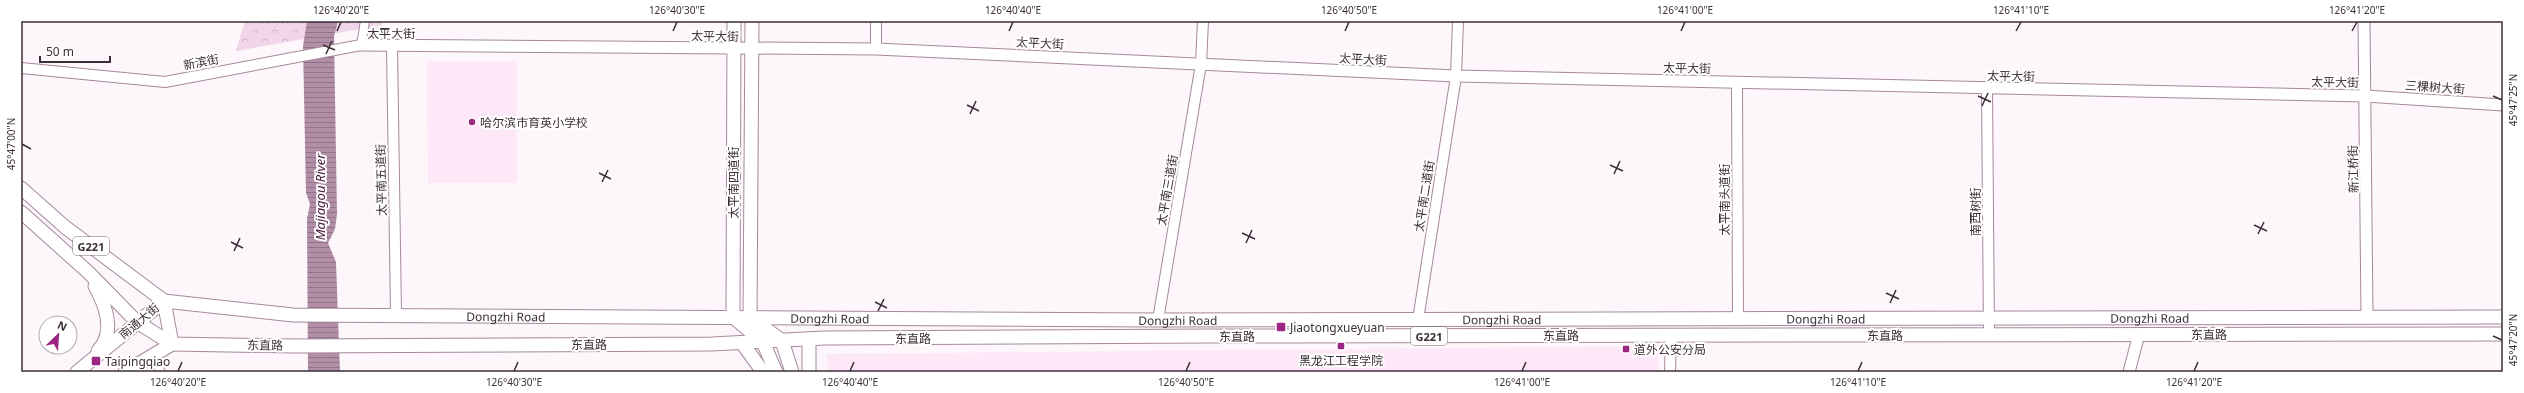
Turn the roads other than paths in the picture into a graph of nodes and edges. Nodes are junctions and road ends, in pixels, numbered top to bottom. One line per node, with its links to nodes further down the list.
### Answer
1 (365, 21): 8 (street)
2 (734, 21): 10 (main road, 太平南四道街)
3 (752, 21): 11 (main road, 太平南四道街)
4 (876, 21): 12 (street)
5 (1203, 21): 13 (street, 太平南三道街)
6 (1458, 21): 15 (street, 太平南二道街)
7 (2364, 21): 18 (main road, 新江桥街)
8 (361, 45): 9 (main road, 太平大街); 14 (street, 新滨街)
9 (392, 46): 10 (main road, 太平大街); 24 (street, 太平南五道街)
10 (734, 49): 11 (main road, 太平大街); 26 (main road, 太平南四道街)
11 (752, 49): 12 (main road, 太平大街); 27 (main road, 太平南四道街)
12 (876, 49): 13 (main road, 太平大街)
13 (1202, 64): 15 (main road, 太平大街); 31 (street, 太平南三道街)
14 (21, 68)
15 (1456, 76): 16 (main road, 太平大街); 32 (street, 太平南二道街)
16 (1737, 82): 17 (main road, 太平大街); 29 (street, 太平南头道街)
17 (1987, 89): 18 (main road, 太平大街); 30 (street, 南西树街)
18 (2365, 96): 19 (main road, 三棵树大街); 25 (main road, 新江桥街)
19 (2503, 105)
20 (21, 188): 23 (main road, G221)
21 (21, 212): 22 (main road)
22 (88, 272): 33 (main road); 44 (main road)
23 (164, 301): 24 (main road, Dongzhi Road / G221); 33 (main road, 南通大街); 42 (main road)
24 (396, 314): 26 (main road, Dongzhi Road / G221)
25 (2368, 316): 28 (main road, Dongzhi Road / G221); 30 (main road, Dongzhi Road / G221)
26 (732, 317): 27 (main road, Dongzhi Road / G221); 40 (main road)
27 (750, 317): 31 (main road, Dongzhi Road / G221); 39 (main road)
28 (2503, 317)
29 (1738, 319): 30 (main road, Dongzhi Road / G221); 32 (main road, Dongzhi Road / G221)
30 (1989, 319): 34 (street, 南西树街)
31 (1158, 320): 32 (main road, Dongzhi Road / G221)
32 (1418, 320)
33 (137, 322): 42 (main road); 44 (main road, 南通大街)
34 (1988, 334): 35 (main road, 东直路 / G221); 37 (main road, 东直路 / G221)
35 (2138, 334): 36 (main road, 东直路 / G221); 52 (main road)
36 (2503, 334)
37 (1671, 335): 38 (main road, 东直路 / G221); 51 (street)
38 (809, 339): 39 (main road, 东直路 / G221); 50 (main road)
39 (782, 341): 40 (main road, 东直路 / G221); 49 (main road)
40 (763, 342): 41 (main road, 东直路 / G221); 48 (main road)
41 (742, 343): 42 (main road, 东直路 / G221); 47 (main road)
42 (172, 344): 43 (main road)
43 (151, 355): 45 (main road); 46 (street)
44 (81, 370)
45 (125, 372)
46 (162, 372)
47 (763, 372)
48 (776, 372)
49 (792, 372)
50 (809, 372)
51 (1670, 372)
52 (2129, 372)

